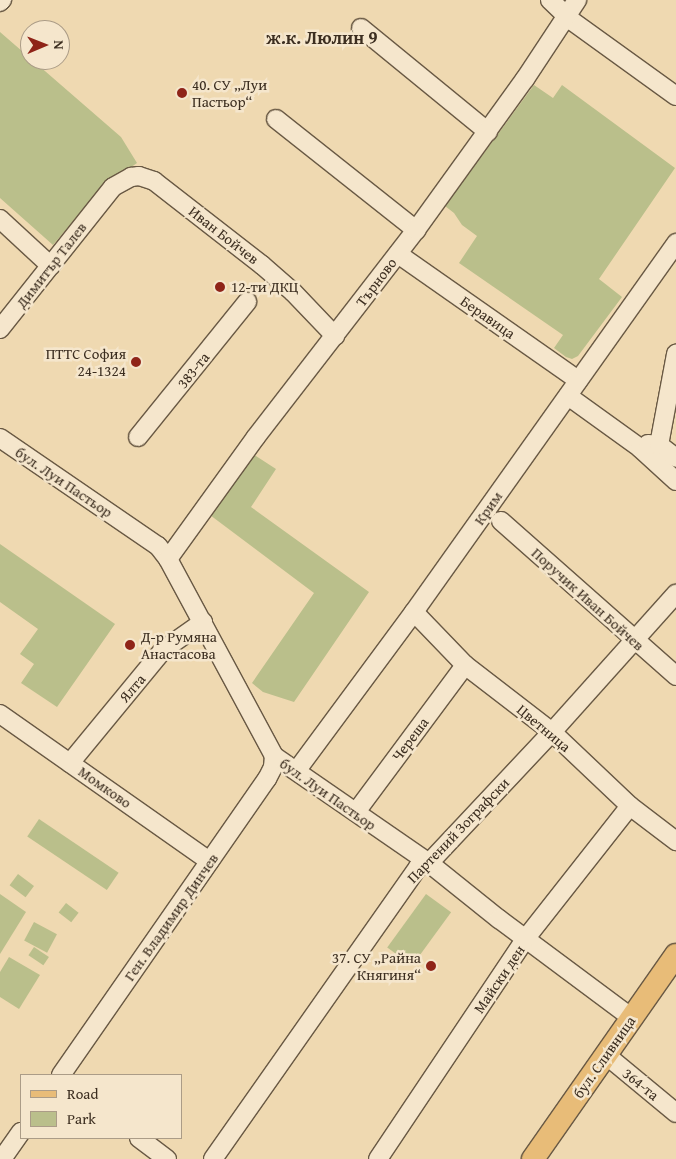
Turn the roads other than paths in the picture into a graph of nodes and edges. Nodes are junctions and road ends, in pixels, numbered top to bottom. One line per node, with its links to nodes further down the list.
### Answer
1 (550, 0): 3 (street)
2 (577, 0): 3 (street, Търново)
3 (566, 16): 5 (street); 7 (street, Търново)
4 (361, 28): 7 (street)
5 (676, 96)
6 (276, 119): 10 (street)
7 (488, 132): 10 (street, Търново)
8 (102, 200): 13 (street, Димитър Талев); 16 (street, Иван Бойчев)
9 (0, 219): 13 (street)
10 (416, 230): 12 (street, Търново)
11 (674, 251): 18 (street, Крим)
12 (398, 254): 16 (street, Търново); 18 (street, Беравица)
13 (51, 266): 15 (street, Димитър Талев)
14 (247, 302): 20 (street, 383-та)
15 (0, 329)
16 (335, 336): 27 (street, Търново)
17 (676, 354): 22 (street)
18 (578, 380): 19 (street, Крим)
19 (568, 396): 23 (street); 29 (street, Крим)
20 (138, 437)
21 (0, 438): 27 (street, бул. Луи Пастьор)
22 (659, 445): 23 (street); 24 (street)
23 (640, 448): 25 (street)
24 (676, 458)
25 (676, 480)
26 (501, 521): 31 (street, Поручик Иван Бойчев)
27 (168, 559): 30 (street, бул. Луи Пастьор)
28 (676, 594): 31 (street, Партений Зографски)
29 (414, 612): 32 (street, Цветница); 38 (street, Крим)
30 (203, 622): 36 (street, бул. Луи Пастьор); 37 (street, Ялта)
31 (634, 640): 33 (street, Поручик Иван Бойчев); 35 (street, Партений Зографски)
32 (465, 665): 35 (street, Цветница); 40 (street, Череша)
33 (676, 676)
34 (0, 714): 37 (street, Момково)
35 (552, 732): 39 (street, Цветница); 43 (street, Партений Зографски)
36 (274, 756): 38 (street, бул. Луи Пастьор); 42 (street, Ген. Владимир Динчев)
37 (70, 763): 42 (street, Момково)
38 (297, 770): 40 (street, бул. Луи Пастьор)
39 (630, 806): 41 (street, Цветница); 44 (street, Майски ден)
40 (356, 812): 43 (street, бул. Луи Пастьор)
41 (676, 841)
42 (209, 861): 48 (street, Ген. Владимир Динчев)
43 (429, 863): 44 (street, бул. Луи Пастьор); 54 (street, Партений Зографски)
44 (526, 938): 46 (street, бул. Луи Пастьор); 55 (street, Майски ден)
45 (676, 955): 46 (main road, бул. Сливница)
46 (632, 1018): 47 (main road, бул. Сливница)
47 (606, 1055): 49 (street, 364-та); 56 (main road, бул. Сливница)
48 (62, 1074)
49 (676, 1113)
50 (20, 1133): 52 (street)
51 (140, 1139): 53 (street)
52 (2, 1159)
53 (167, 1159)
54 (213, 1159)
55 (378, 1159)
56 (532, 1159)

